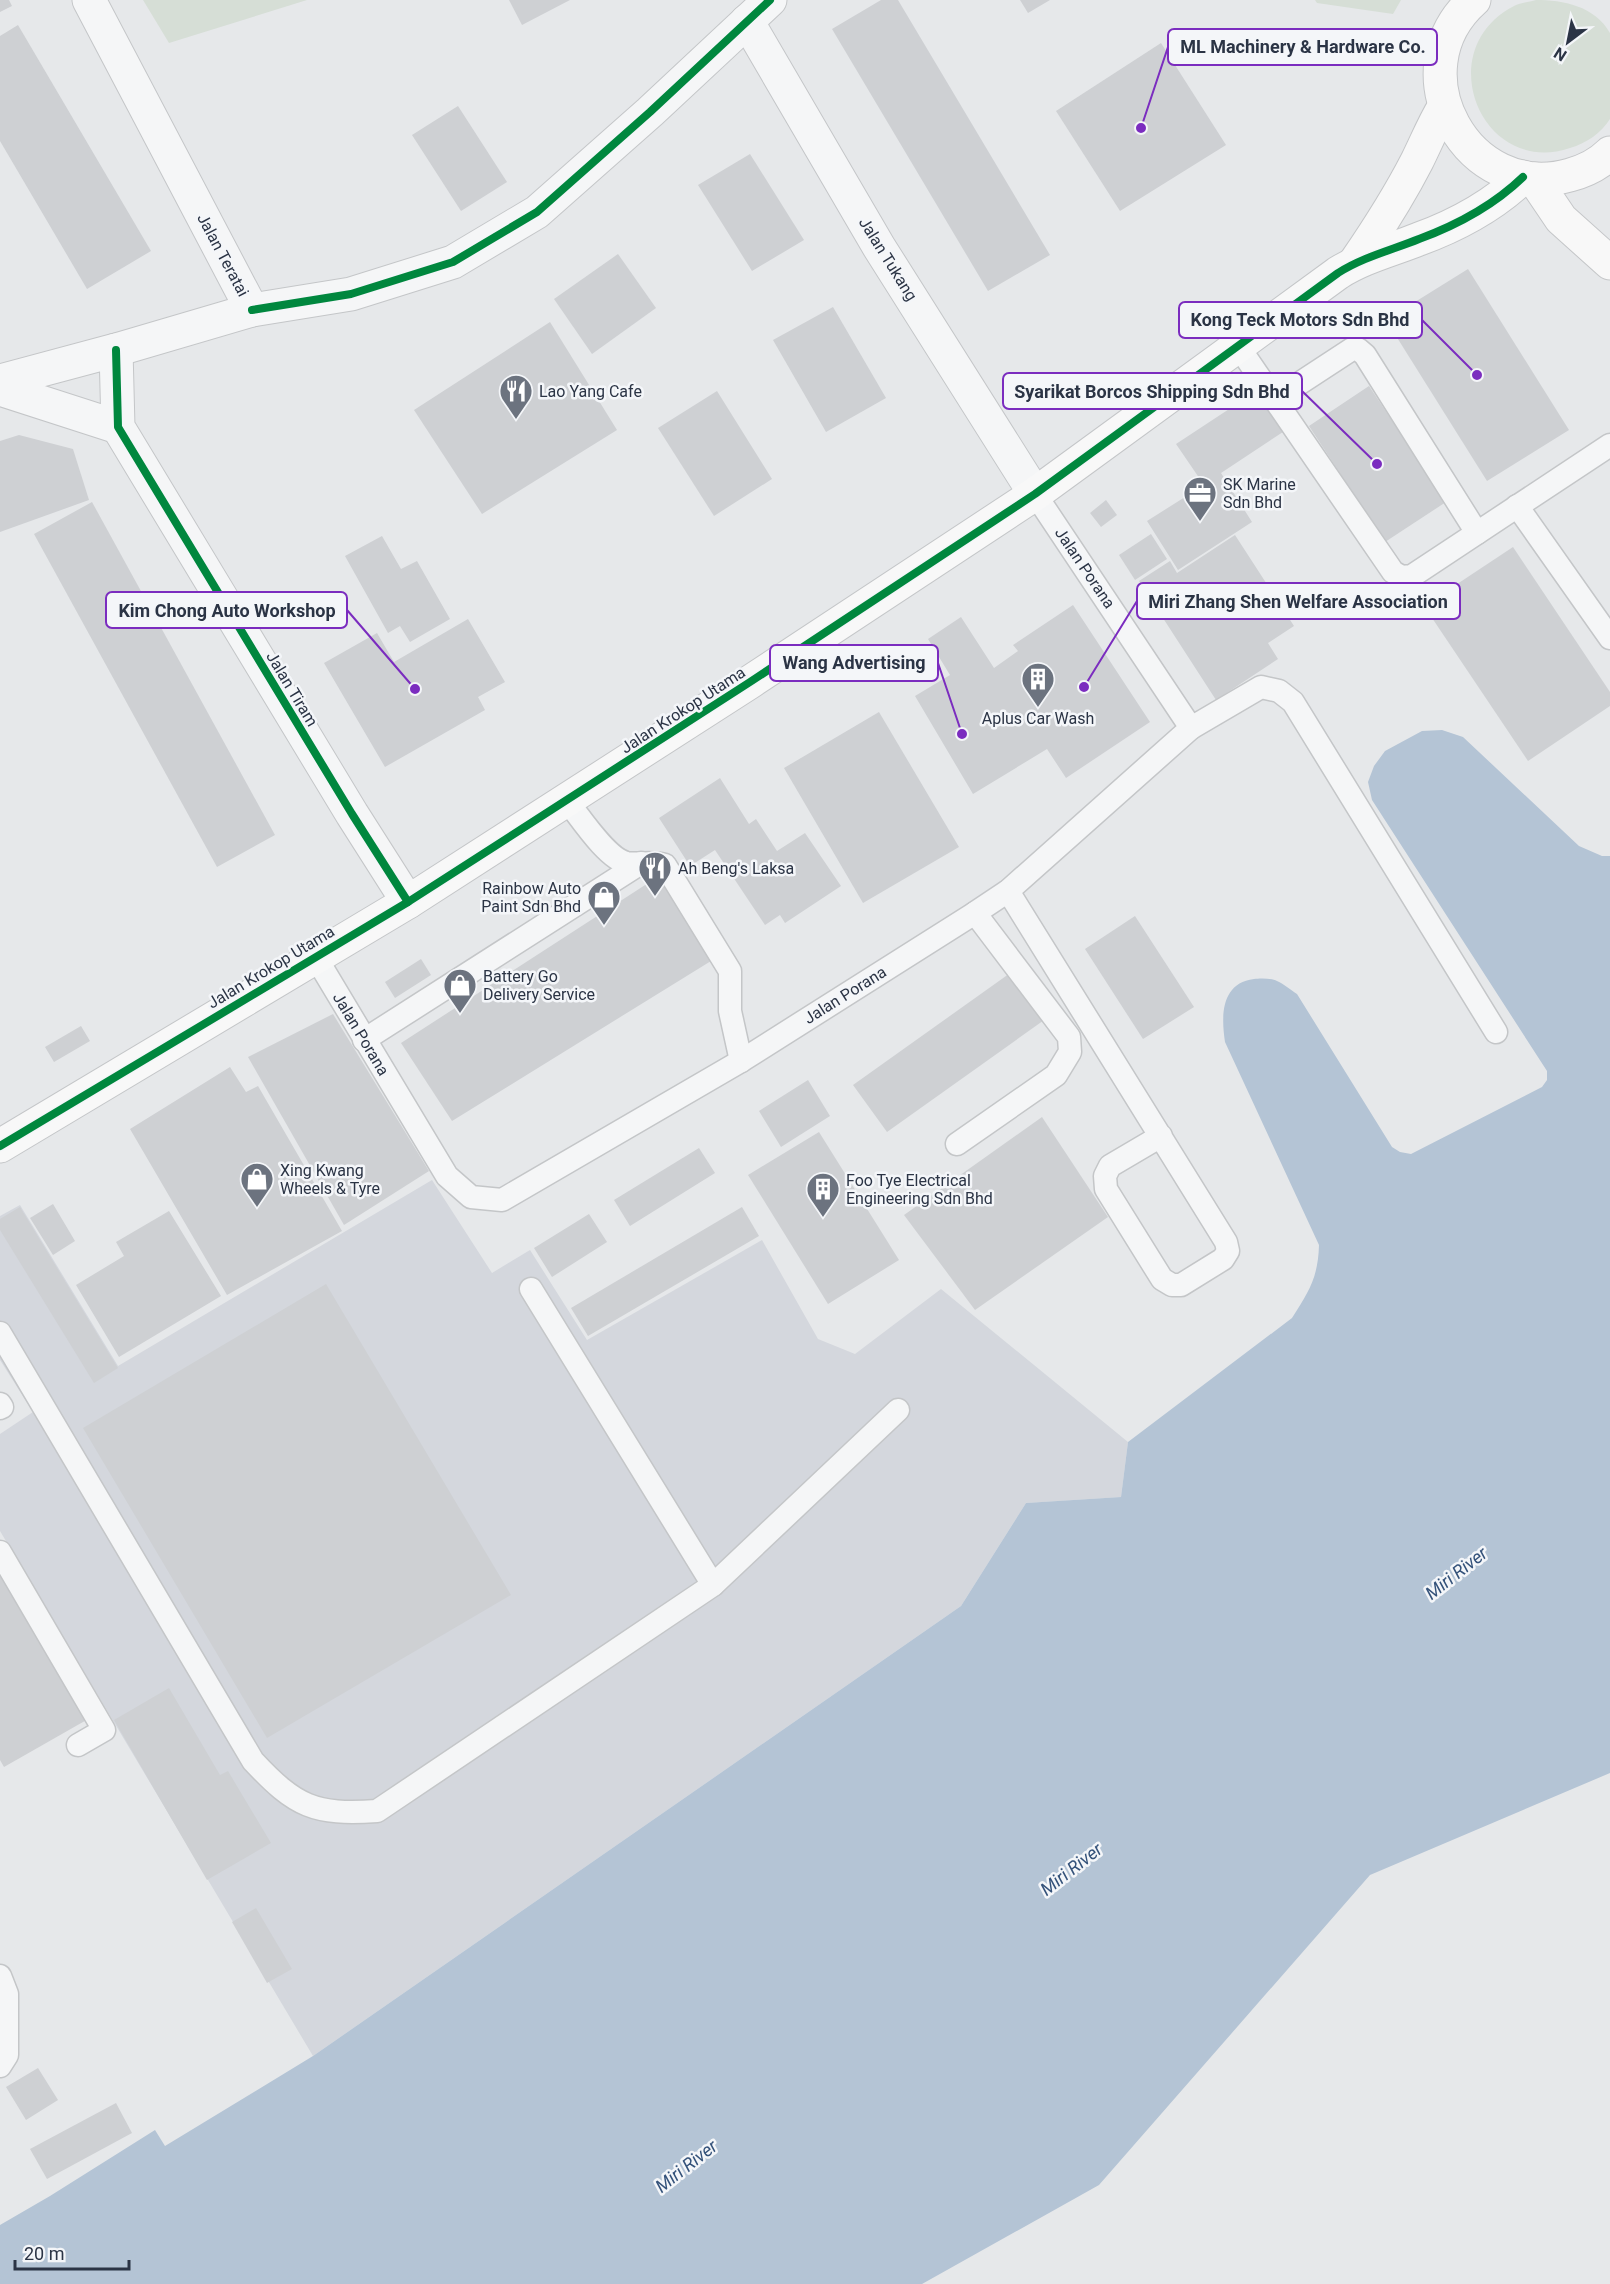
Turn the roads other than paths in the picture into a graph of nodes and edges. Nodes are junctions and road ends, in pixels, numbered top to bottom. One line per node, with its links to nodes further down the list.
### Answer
1 (89, 0): 9 (street, Jalan Teratai)
2 (1464, 6): 4 (street)
3 (759, 10): 9 (street); 17 (street, Jalan Tukang)
4 (1444, 107): 6 (street); 7 (street)
5 (1610, 153): 6 (street)
6 (1528, 178): 7 (street); 8 (street)
7 (1356, 261): 10 (street, Jalan Krokop Utama)
8 (1610, 263)
9 (252, 310): 11 (street, Jalan Teratai)
10 (1238, 346): 14 (lane); 17 (street, Jalan Krokop Utama)
11 (116, 350): 12 (street, Jalan Teratai); 15 (street)
12 (0, 381)
13 (0, 390): 15 (street)
14 (1274, 400): 19 (lane); 19 (lane)
15 (118, 427): 25 (street, Jalan Tiram)
16 (1610, 445): 18 (lane)
17 (1035, 494): 21 (lane, Jalan Porana); 22 (street, Jalan Krokop Utama)
18 (1518, 506): 19 (lane); 20 (lane)
19 (1477, 533)
20 (1610, 638)
21 (1191, 728): 24 (lane, Jalan Porana); 28 (lane)
22 (567, 801): 23 (lane); 25 (street, Jalan Krokop Utama)
23 (642, 863): 29 (lane); 30 (lane)
24 (1008, 891): 26 (lane, Jalan Porana); 31 (lane)
25 (408, 902): 27 (street, Jalan Krokop Utama)
26 (975, 913): 30 (lane, Jalan Porana); 32 (lane)
27 (315, 956): 29 (lane, Jalan Porana); 33 (street, Jalan Krokop Utama)
28 (1496, 1032)
29 (364, 1040): 30 (lane, Jalan Porana)
30 (741, 1061)
31 (1161, 1136): 31 (lane)
32 (957, 1143)
33 (0, 1146)
34 (531, 1289): 38 (lane)
35 (0, 1333): 38 (lane)
36 (898, 1410): 38 (lane)
37 (0, 1552): 39 (lane)
38 (713, 1586)
39 (78, 1745)
40 (0, 1976): 41 (lane)
41 (0, 2066)

